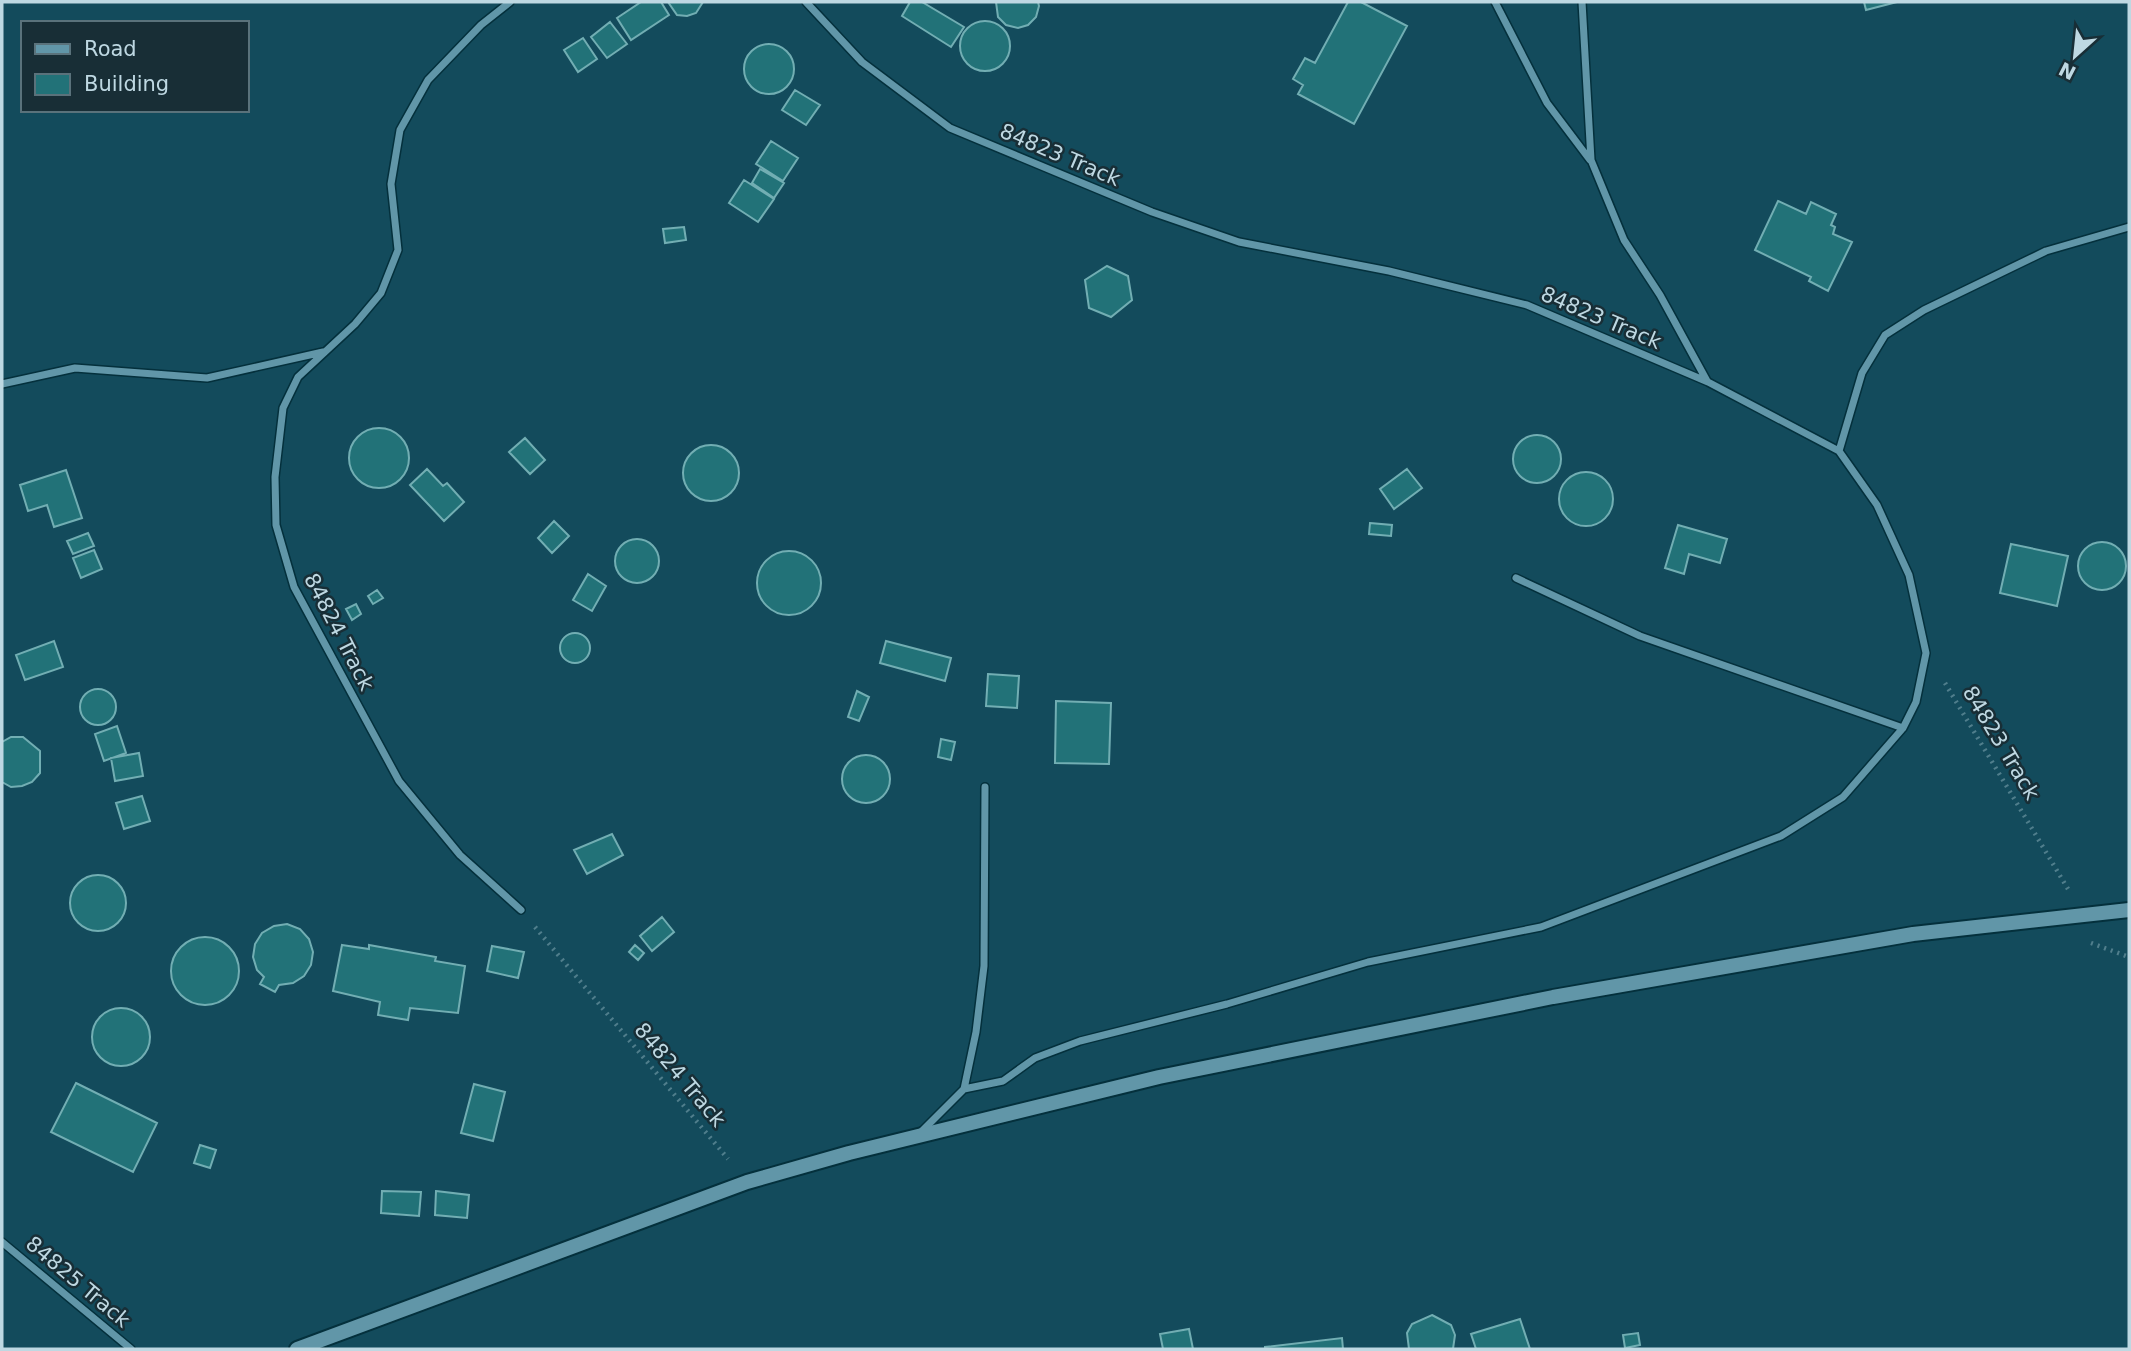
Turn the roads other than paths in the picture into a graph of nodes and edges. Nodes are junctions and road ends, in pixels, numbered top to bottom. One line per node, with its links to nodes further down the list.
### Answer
1 (510, 2): 7 (street, 84824 Track)
2 (806, 2): 8 (street, 84823 Track)
3 (1495, 2): 5 (street)
4 (1583, 2): 5 (street)
5 (1591, 160): 8 (street)
6 (2129, 227): 10 (street)
7 (324, 352): 9 (street); 14 (street, 84824 Track)
8 (1708, 382): 10 (street, 84823 Track)
9 (2, 384)
10 (1839, 451): 12 (street, 84823 Track)
11 (1516, 578): 12 (street)
12 (1903, 728): 16 (street)
13 (985, 787): 16 (street)
14 (521, 910)
15 (2129, 910): 17 (street)
16 (964, 1089): 17 (street)
17 (915, 1138): 20 (street)
18 (2, 1242): 19 (street, 84825 Track)
19 (131, 1349)
20 (297, 1349)

